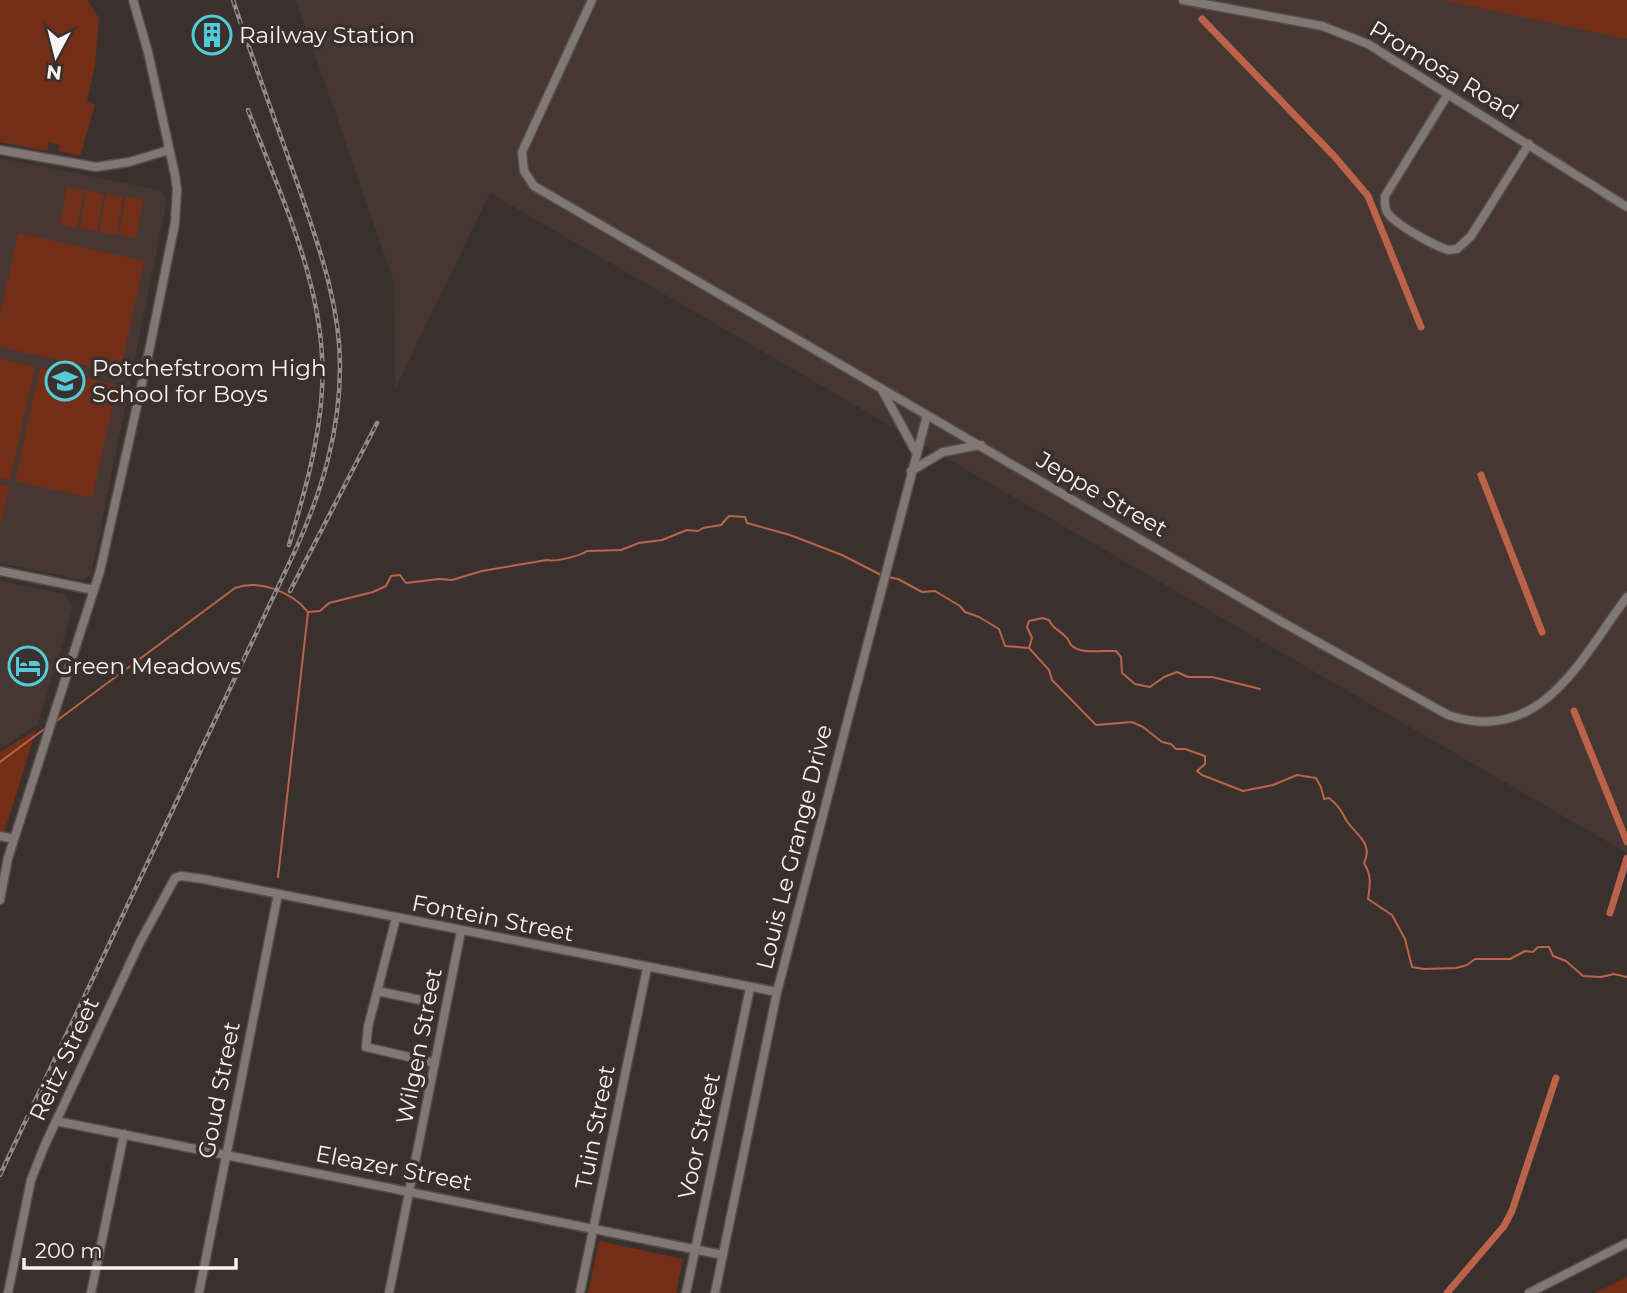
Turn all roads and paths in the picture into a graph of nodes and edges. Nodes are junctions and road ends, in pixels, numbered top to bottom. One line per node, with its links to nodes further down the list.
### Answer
1 (133, 0): 7 (street)
2 (592, 0): 9 (street, Jeppe Street)
3 (1183, 0): 4 (street, Promosa Road)
4 (1448, 94): 5 (street, Promosa Road); 5 (street)
5 (1529, 144): 8 (street, Promosa Road)
6 (0, 150): 7 (street)
7 (169, 150): 15 (street)
8 (1627, 207)
9 (881, 389): 10 (street, Jeppe Street); 12 (street)
10 (927, 415): 11 (street, Jeppe Street); 12 (street, Louis Le Grange Drive)
11 (982, 445): 13 (street); 16 (street, Jeppe Street)
12 (916, 452): 13 (street, Louis Le Grange Drive)
13 (911, 471): 27 (street, Louis Le Grange Drive)
14 (0, 571): 15 (street)
15 (94, 590): 18 (street)
16 (1627, 597)
17 (0, 836): 18 (street)
18 (14, 839): 21 (street)
19 (203, 879): 20 (street, Fontein Street); 30 (street, Reitz Street)
20 (278, 894): 22 (street, Fontein Street); 32 (street, Goud Street)
21 (0, 900)
22 (396, 918): 23 (street, Fontein Street); 26 (street)
23 (461, 931): 24 (street, Fontein Street); 29 (street, Wilgen Street)
24 (647, 968): 25 (street, Fontein Street); 34 (street, Tuin Street)
25 (750, 988): 27 (street, Fontein Street); 36 (street, Voor Street)
26 (377, 991): 28 (street); 29 (street)
27 (777, 992): 37 (street, Louis Le Grange Drive)
28 (430, 1002)
29 (435, 1063): 33 (street, Wilgen Street)
30 (56, 1121): 31 (street, Eleazer Street); 38 (street, Reitz Street)
31 (124, 1134): 32 (street, Eleazer Street); 39 (street)
32 (225, 1154): 33 (street, Eleazer Street); 40 (street, Goud Street)
33 (410, 1192): 34 (street, Eleazer Street); 41 (street, Wilgen Street)
34 (594, 1228): 36 (street, Eleazer Street); 42 (street, Tuin Street)
35 (1627, 1243): 45 (street)
36 (695, 1250): 37 (street, Eleazer Street); 43 (street, Voor Street)
37 (723, 1255): 44 (street, Louis Le Grange Drive)
38 (8, 1293)
39 (91, 1293)
40 (199, 1293)
41 (389, 1293)
42 (580, 1293)
43 (686, 1293)
44 (715, 1293)
45 (1529, 1293)

